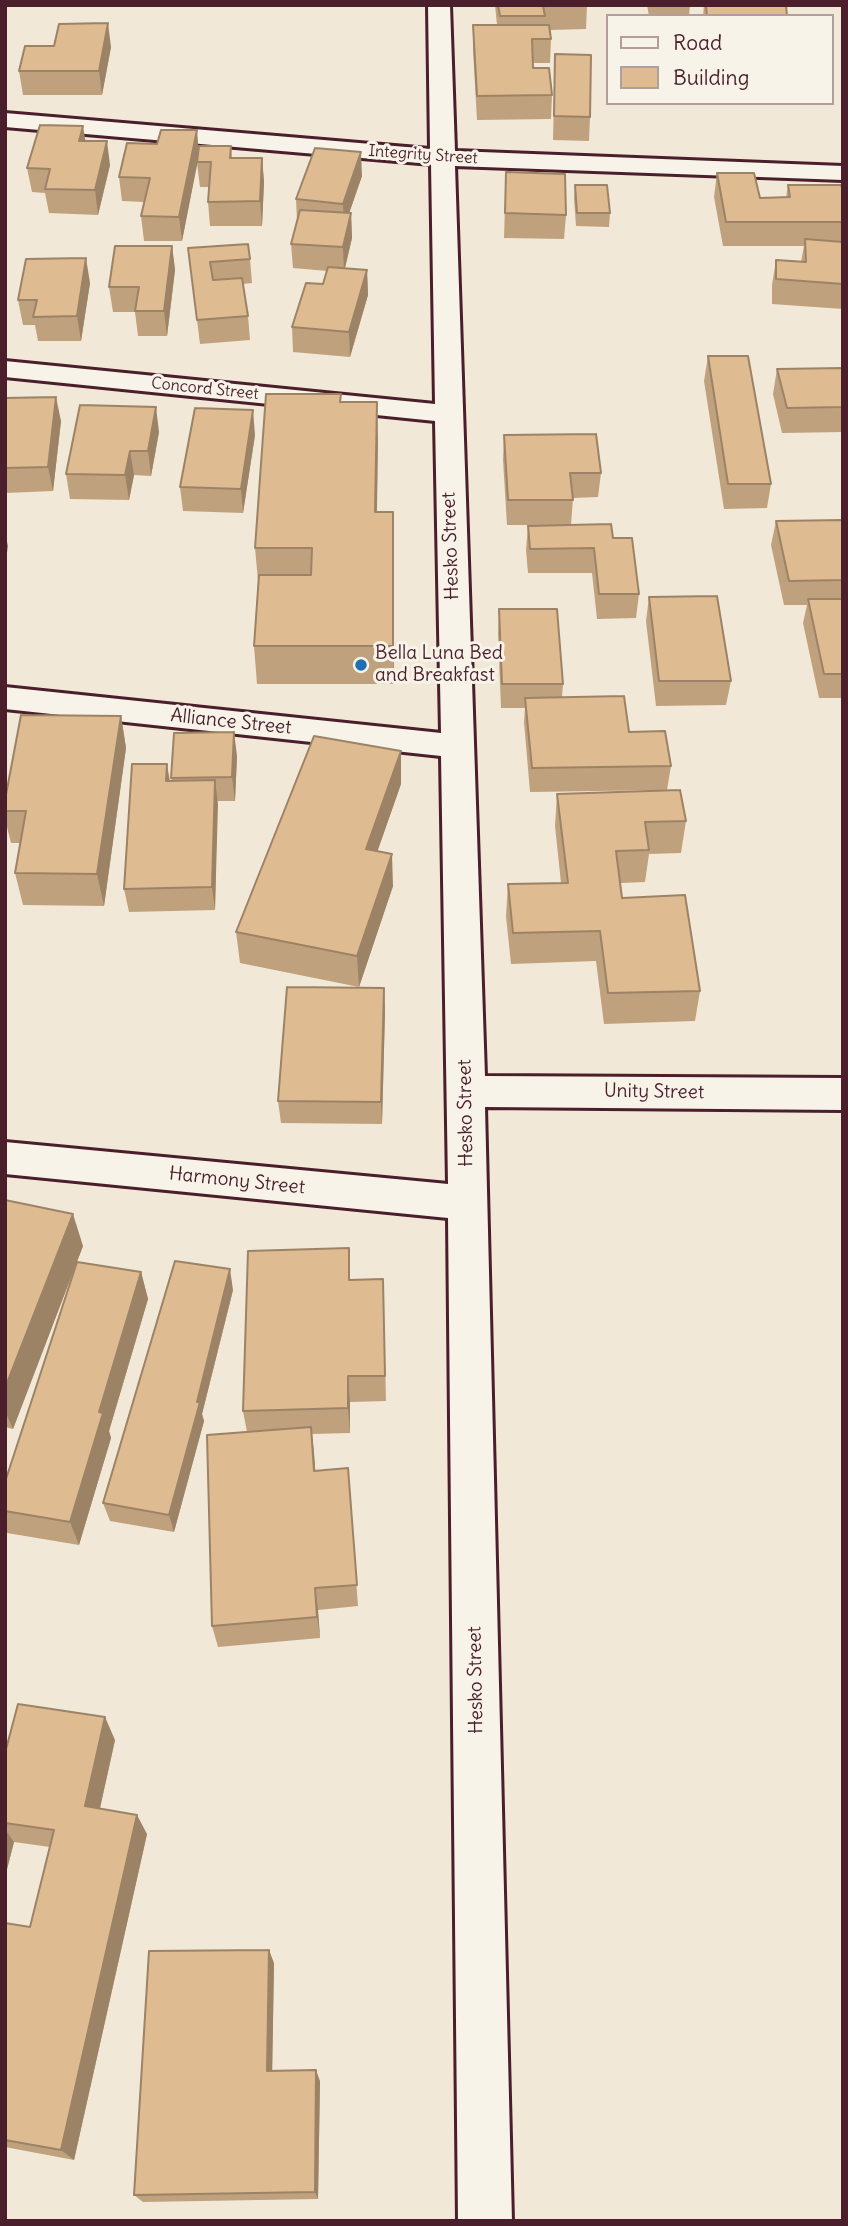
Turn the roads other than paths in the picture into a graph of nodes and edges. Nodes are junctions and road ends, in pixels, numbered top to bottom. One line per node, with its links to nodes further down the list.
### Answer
1 (439, 5): 3 (street, Hesko Street)
2 (5, 120): 3 (street, Integrity Street)
3 (444, 158): 4 (street, Integrity Street); 6 (street, Hesko Street)
4 (843, 173)
5 (5, 369): 6 (street, Concord Street)
6 (447, 414): 8 (street, Hesko Street)
7 (5, 698): 8 (street, Alliance Street)
8 (457, 746): 9 (street, Hesko Street)
9 (466, 1091): 10 (street, Unity Street); 12 (street, Hesko Street)
10 (843, 1094)
11 (5, 1158): 12 (street, Harmony Street)
12 (468, 1203): 13 (street, Hesko Street)
13 (485, 2221)

